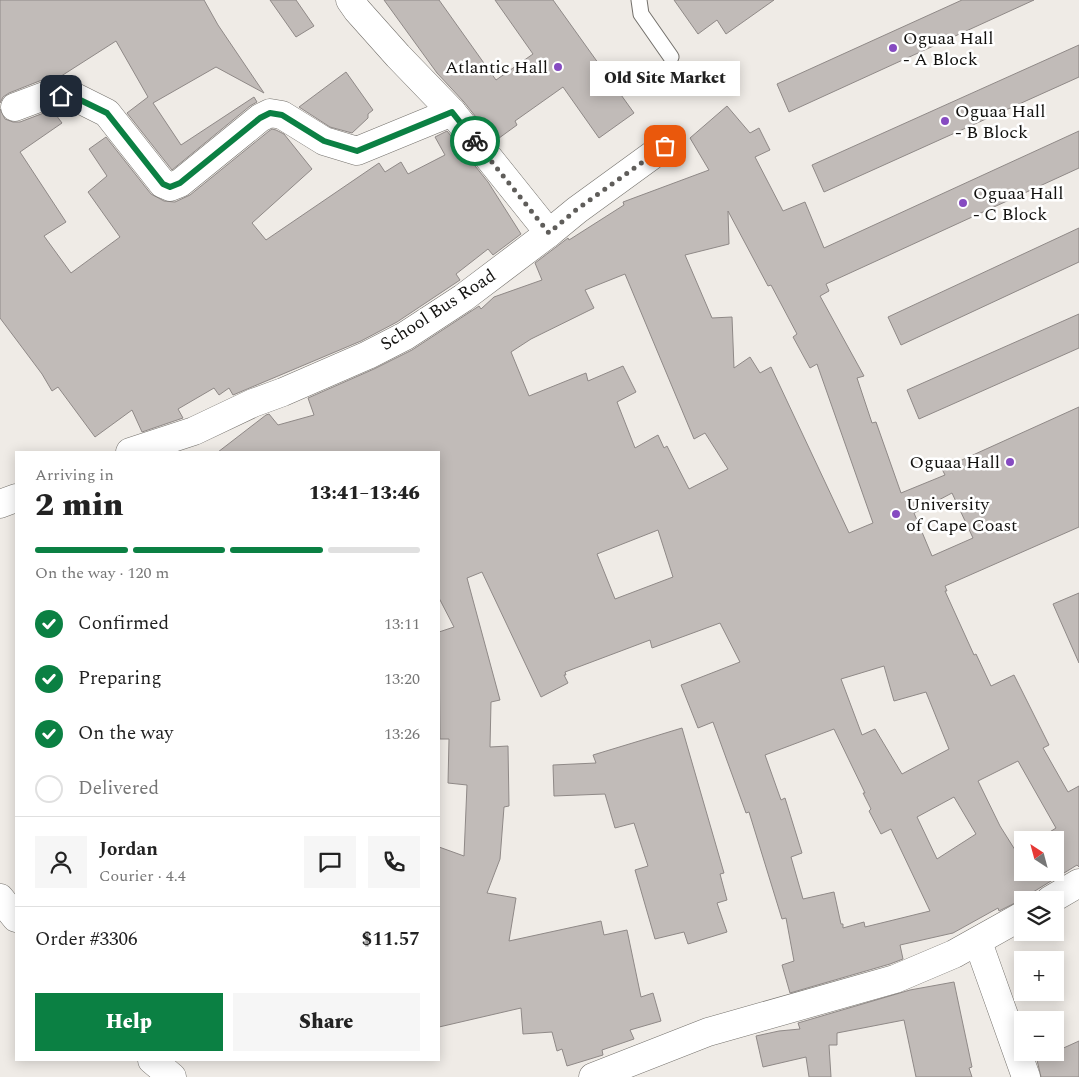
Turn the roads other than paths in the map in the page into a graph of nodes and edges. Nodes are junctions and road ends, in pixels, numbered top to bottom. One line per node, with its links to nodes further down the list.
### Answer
1 (350, 0): 5 (street)
2 (640, 0): 3 (lane)
3 (671, 57)
4 (15, 107): 5 (street)
5 (452, 112): 7 (street)
6 (665, 146): 7 (street, School Bus Road)
7 (549, 233): 8 (street, School Bus Road)
8 (133, 451)
9 (15, 498): 10 (street)
10 (0, 504)
11 (1079, 883): 12 (street)
12 (1064, 892)
13 (0, 898): 14 (street)
14 (15, 917)
15 (1014, 921): 16 (street)
16 (978, 942): 19 (street); 20 (street)
17 (153, 1061): 18 (street)
18 (172, 1077)
19 (592, 1077)
20 (1026, 1077)

